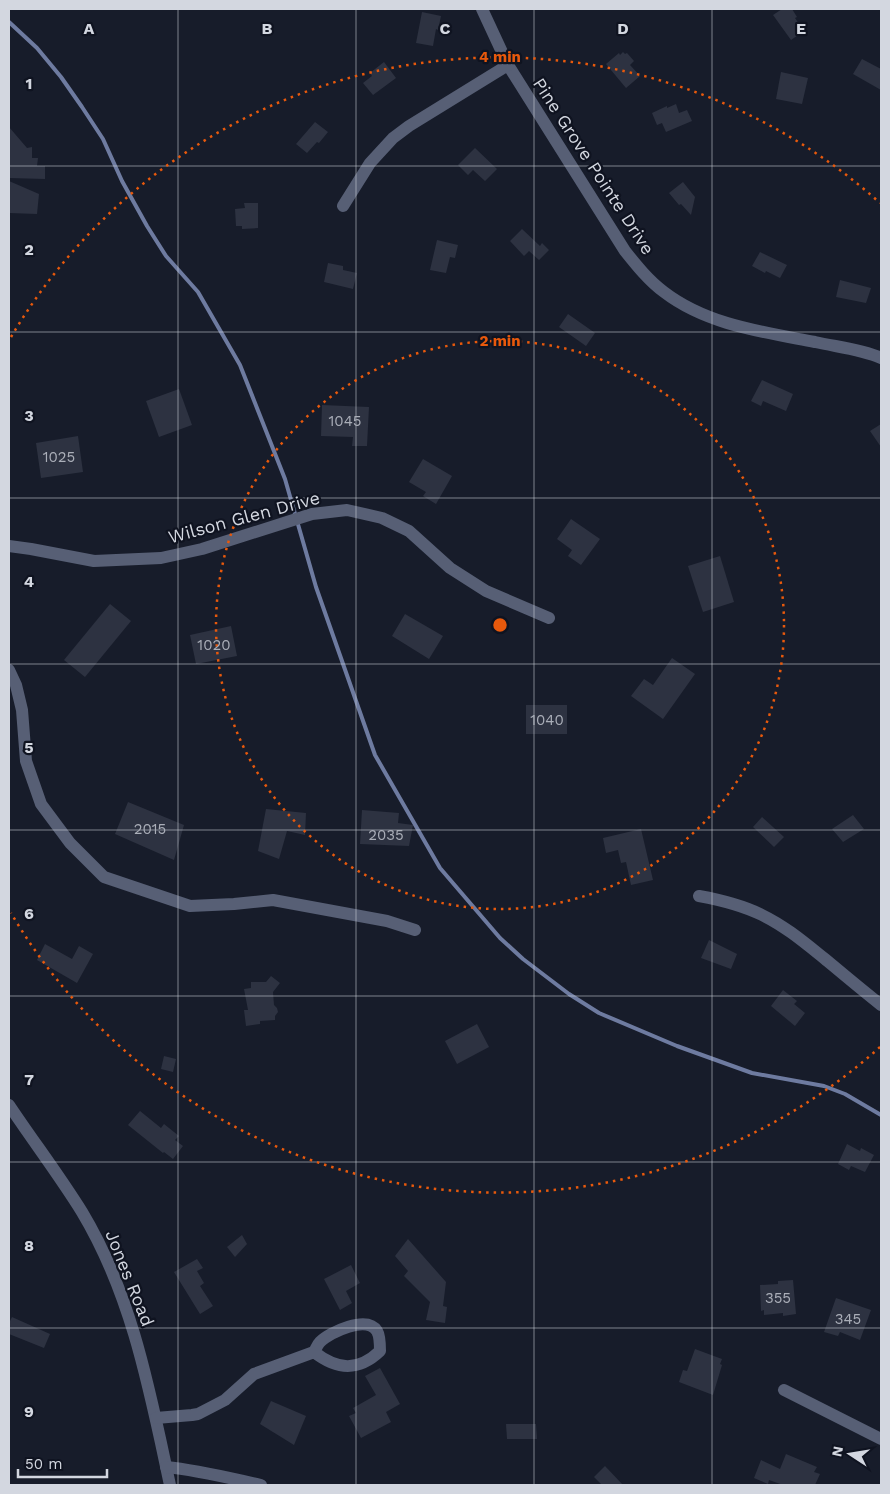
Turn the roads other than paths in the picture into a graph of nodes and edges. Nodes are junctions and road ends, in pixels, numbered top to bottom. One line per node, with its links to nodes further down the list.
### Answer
1 (482, 9): 2 (street, Pine Grove Pointe Drive)
2 (508, 65): 3 (street); 4 (street, Pine Grove Pointe Drive)
3 (343, 206)
4 (881, 358)
5 (9, 546): 6 (street, Wilson Glen Drive)
6 (549, 618)
7 (9, 670): 9 (street)
8 (699, 896): 10 (street)
9 (415, 930)
10 (881, 1005)
11 (9, 1106): 14 (street, Jones Road)
12 (314, 1352): 12 (street); 14 (street)
13 (784, 1390): 15 (street)
14 (156, 1418): 16 (street, Jones Road)
15 (881, 1439)
16 (166, 1467): 17 (street, Jones Road); 18 (street)
17 (170, 1485)
18 (261, 1485)

